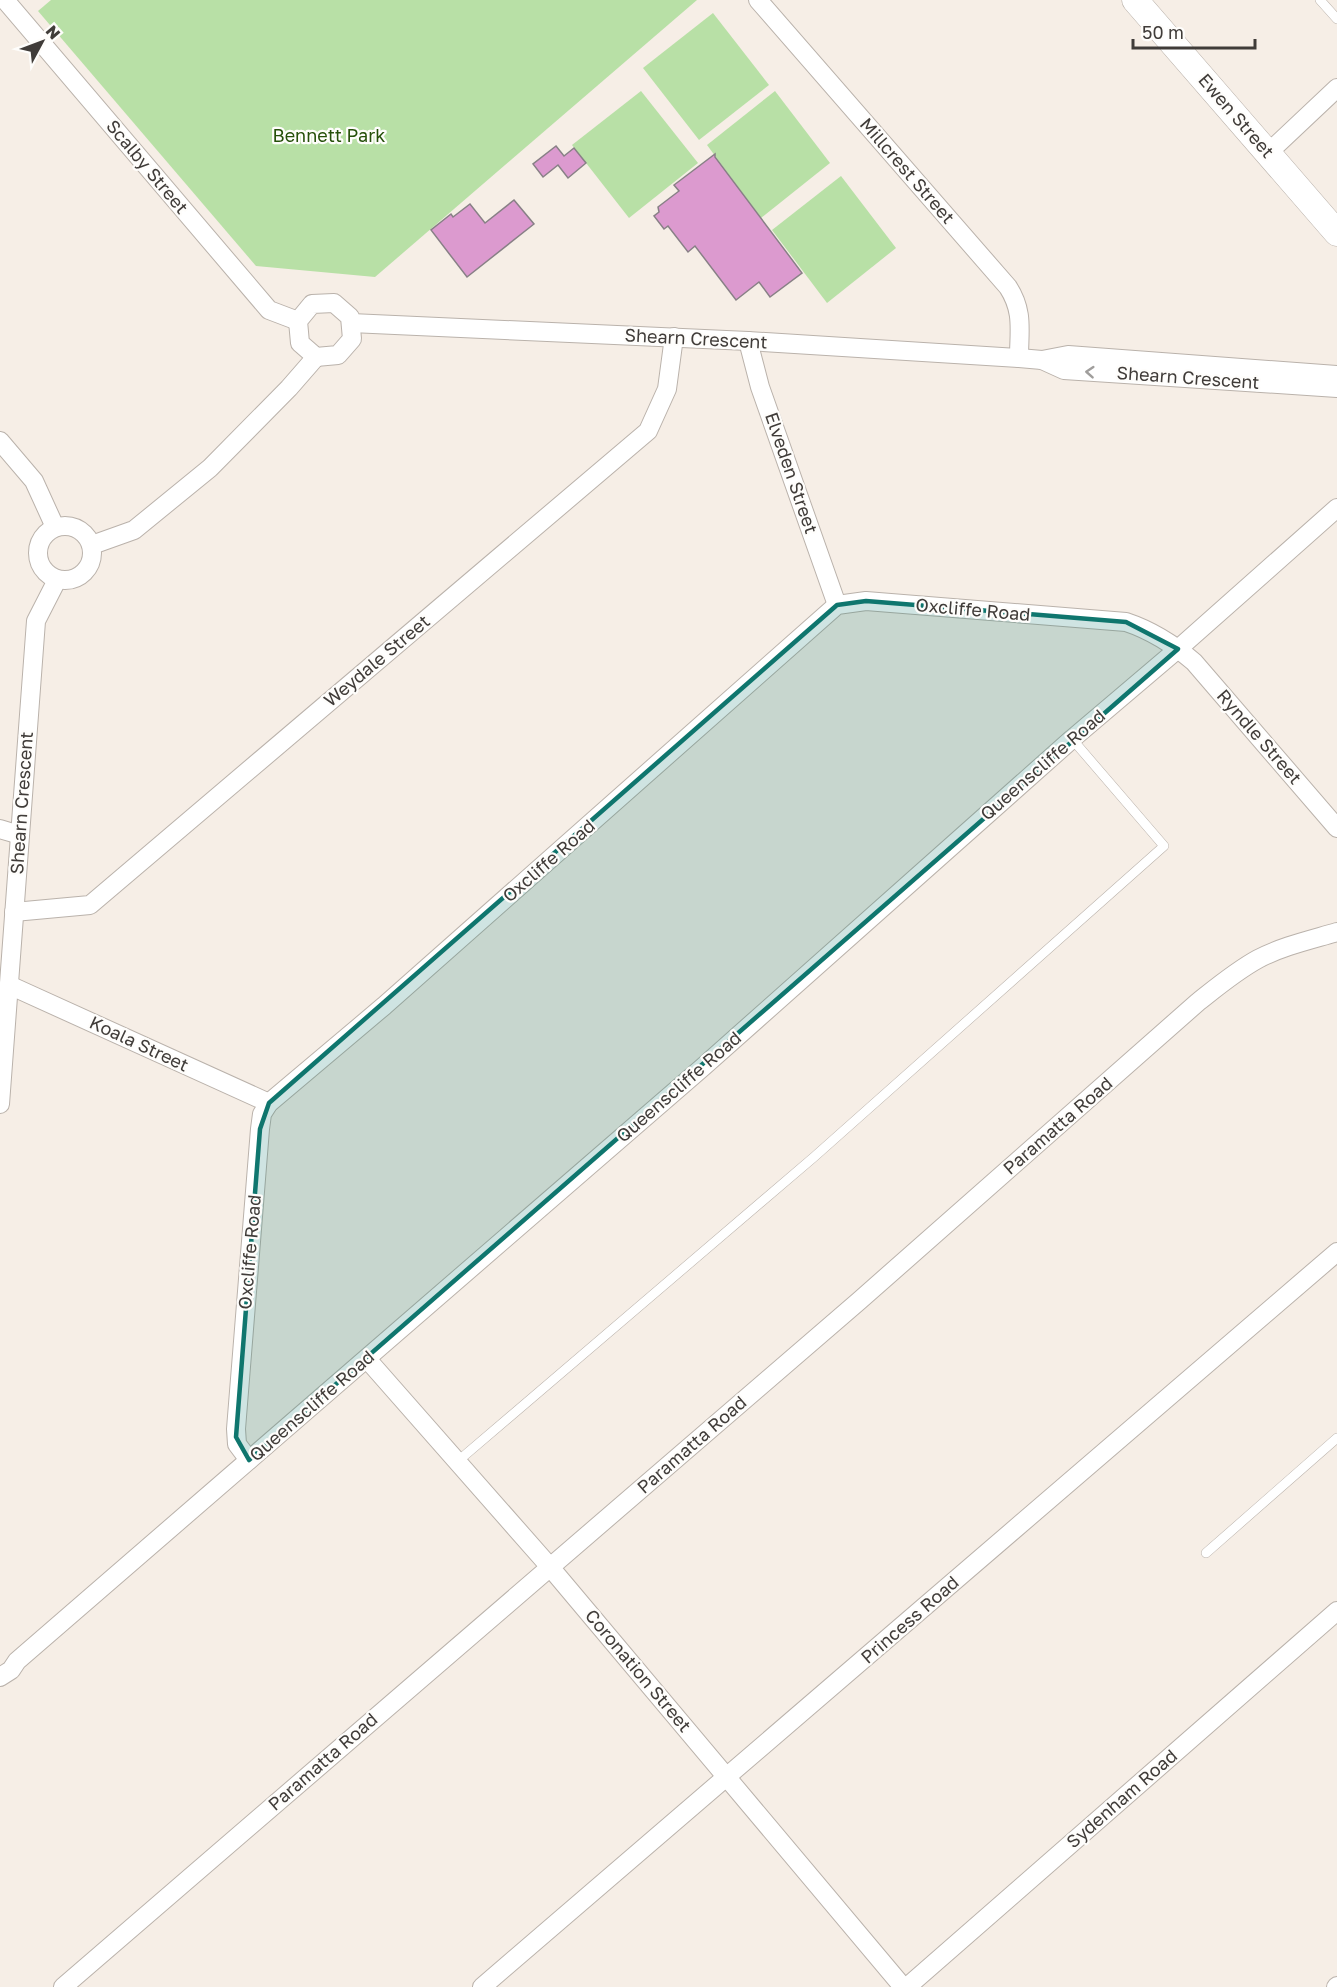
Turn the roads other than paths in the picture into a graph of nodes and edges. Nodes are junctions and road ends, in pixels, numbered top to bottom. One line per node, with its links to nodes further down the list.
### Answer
1 (758, 0): 14 (street, Millcrest Street)
2 (1135, 0): 7 (main road, Ewen Street)
3 (1320, 0): 5 (lane)
4 (14, 3): 9 (street, Scalby Street)
5 (1337, 19)
6 (1337, 88): 7 (street)
7 (1268, 153): 8 (main road, Ewen Street)
8 (1337, 233)
9 (298, 321): 10 (street); 13 (street)
10 (351, 323): 11 (street, Shearn Crescent); 13 (street)
11 (674, 337): 12 (street, Shearn Crescent); 29 (street, Weydale Street)
12 (748, 341): 14 (street, Shearn Crescent); 23 (street, Elveden Street)
13 (316, 357): 21 (street)
14 (1018, 358): 15 (street, Shearn Crescent)
15 (1042, 360): 16 (street, Shearn Crescent); 17 (street, Shearn Crescent, one-way to 15)
16 (1337, 375)
17 (1337, 388)
18 (0, 441): 20 (street)
19 (1337, 508): 24 (street, Queenscliffe Road)
20 (55, 527): 21 (street); 22 (street)
21 (92, 545): 22 (street)
22 (57, 580): 28 (street, Shearn Crescent)
23 (837, 605): 24 (street, Oxcliffe Road); 32 (street, Oxcliffe Road)
24 (1179, 649): 25 (street, Queenscliffe Road); 26 (street, Ryndle Street)
25 (1072, 739): 35 (street, Queenscliffe Road); 38 (lane)
26 (1337, 828)
27 (0, 829): 28 (street)
28 (20, 835): 29 (street, Shearn Crescent)
29 (14, 912): 31 (street, Shearn Crescent)
30 (1337, 932): 40 (street, Paramatta Road)
31 (9, 984): 32 (street, Koala Street); 33 (street, Shearn Crescent)
32 (269, 1103): 37 (street, Oxcliffe Road)
33 (0, 1104)
34 (1337, 1252): 44 (street, Princess Road)
35 (367, 1359): 37 (street, Queenscliffe Road); 38 (street, Coronation Street)
36 (1337, 1438): 39 (lane)
37 (249, 1460): 42 (street, Queenscliffe Road)
38 (458, 1461): 40 (street, Coronation Street)
39 (1206, 1553)
40 (550, 1567): 44 (street, Coronation Street); 45 (street, Paramatta Road)
41 (1337, 1611): 47 (street, Sydenham Road)
42 (8, 1660): 43 (street, Queenscliffe Road)
43 (0, 1677)
44 (728, 1776): 46 (street, Princess Road); 47 (street, Coronation Street)
45 (63, 1987)
46 (482, 1987)
47 (905, 1987)

